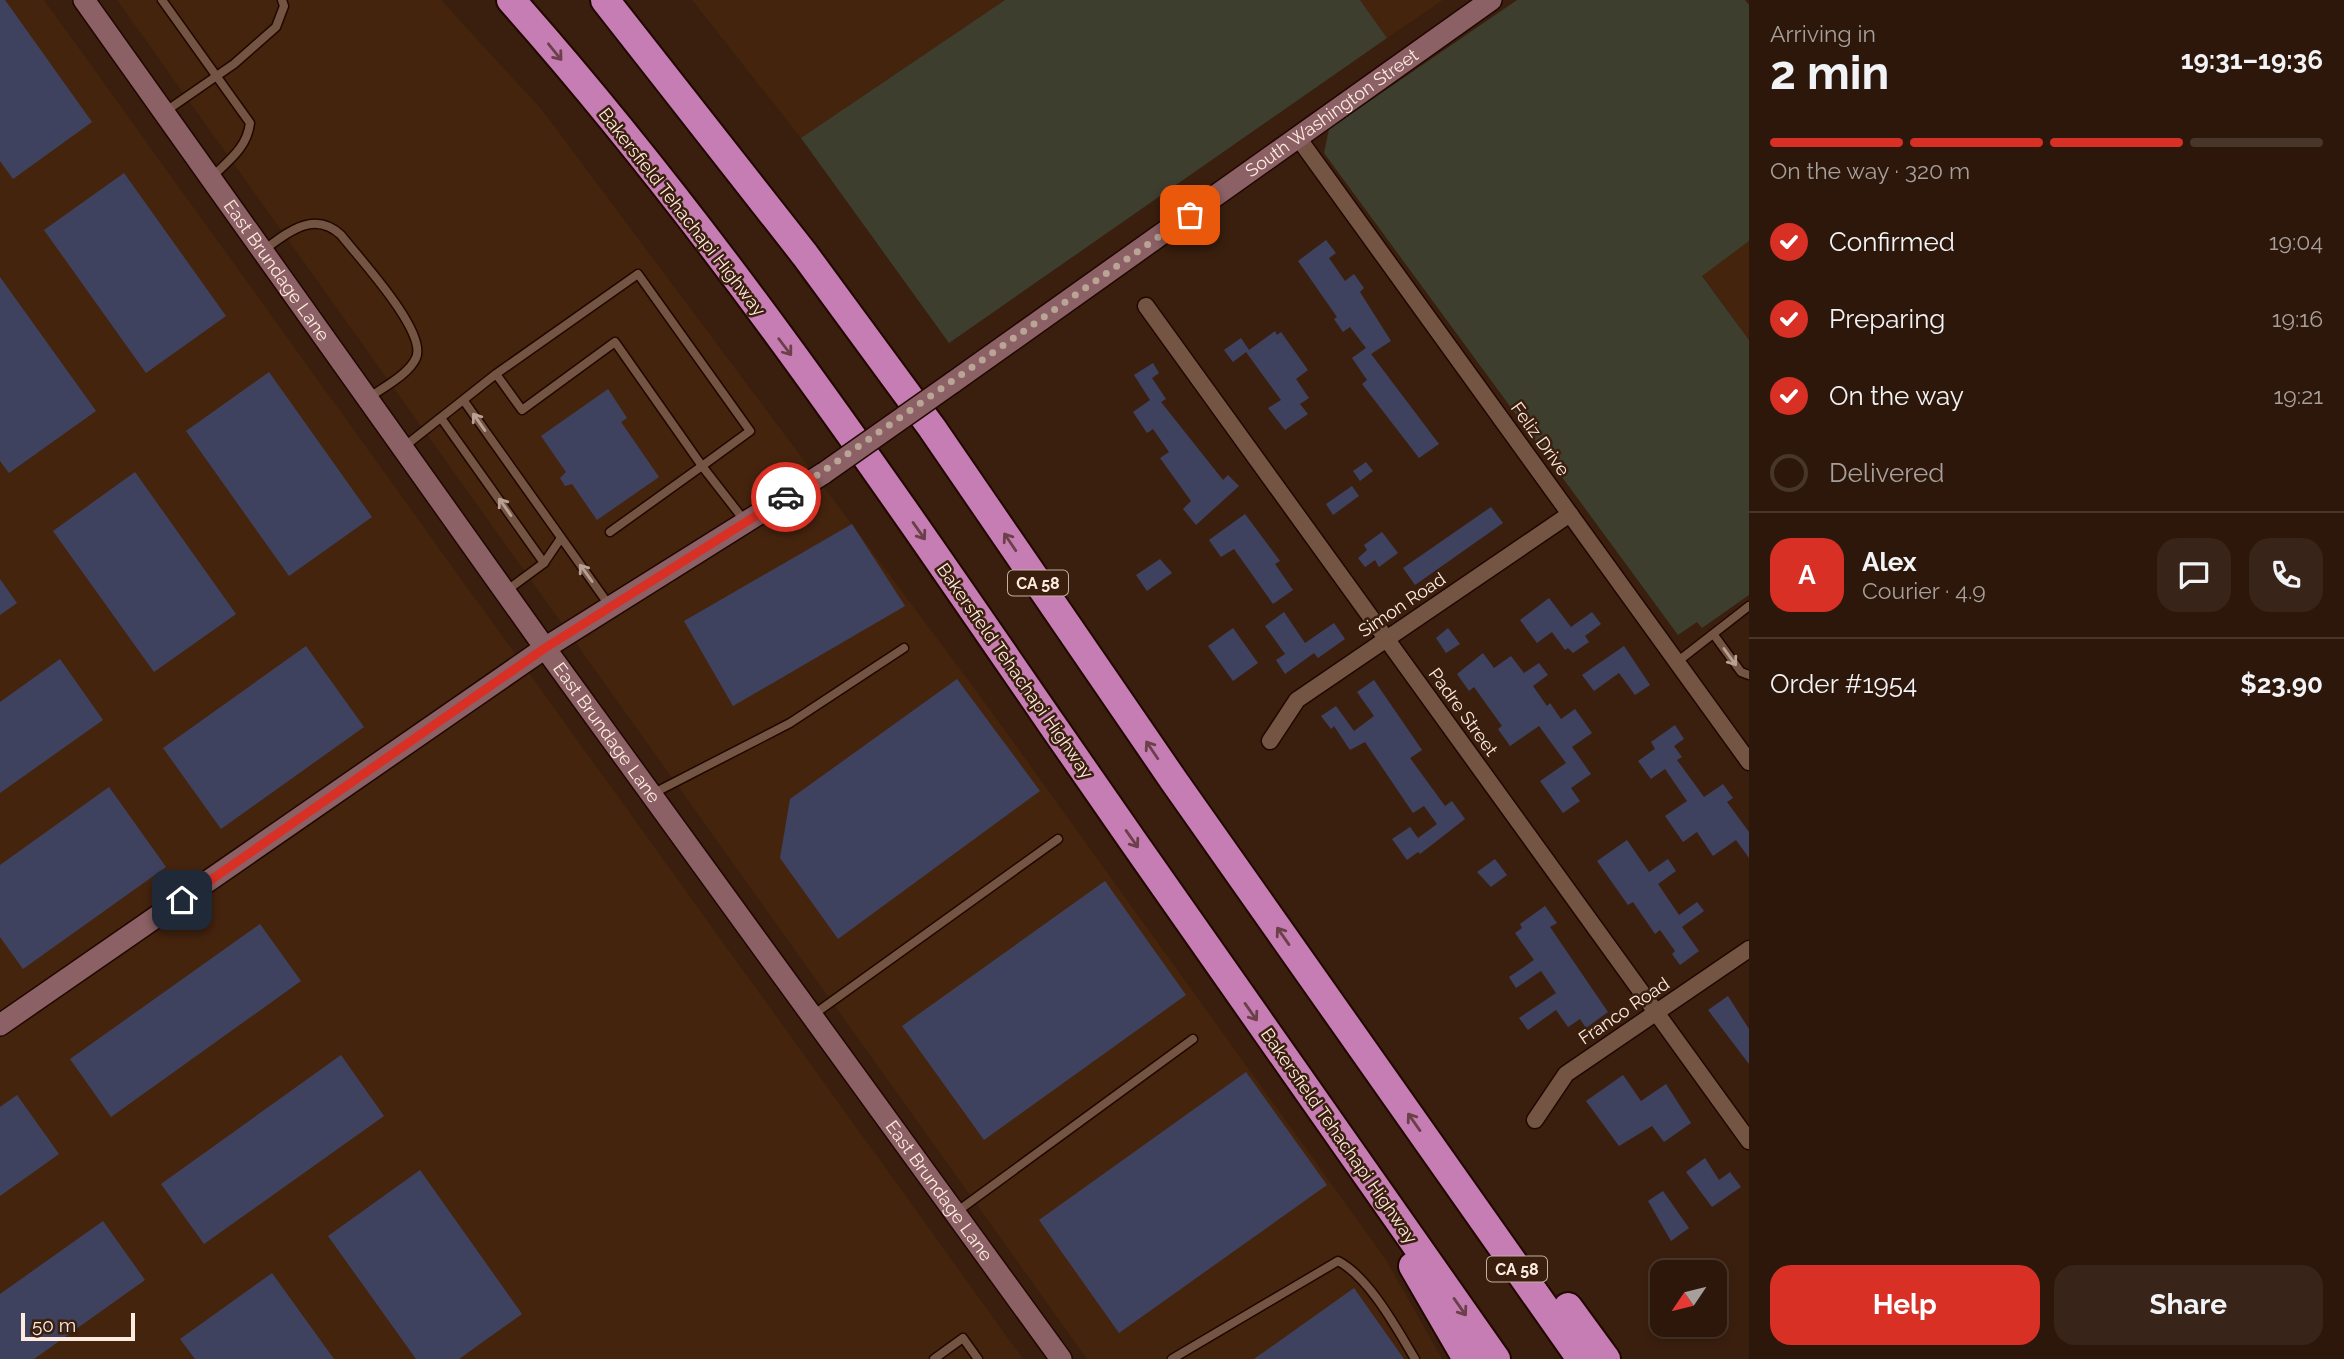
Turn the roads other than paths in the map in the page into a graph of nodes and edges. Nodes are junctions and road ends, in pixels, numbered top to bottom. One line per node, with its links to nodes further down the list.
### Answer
1 (84, 0): 8 (street, East Brundage Lane)
2 (162, 0): 7 (lane)
3 (282, 0): 7 (lane)
4 (511, 0): 45 (highway, Bakersfield Tehachapi Highway, one-way to 45)
5 (605, 0): 44 (highway, CA 58, one-way to 5)
6 (1491, 0): 9 (street, South Washington Street)
7 (218, 75): 8 (lane); 10 (lane)
8 (164, 112): 10 (street, East Brundage Lane)
9 (1299, 139): 19 (street, Feliz Drive); 20 (street, South Washington Street, bridge)
10 (210, 178): 11 (street, East Brundage Lane)
11 (262, 251): 14 (street, East Brundage Lane); 14 (lane)
12 (1146, 306): 28 (street, Padre Street)
13 (496, 374): 15 (lane); 18 (lane); 18 (lane)
14 (368, 399): 17 (street, East Brundage Lane)
15 (464, 401): 16 (lane); 22 (lane, one-way to 15)
16 (441, 418): 17 (lane); 23 (lane, one-way to 16)
17 (402, 448): 24 (street, East Brundage Lane)
18 (702, 466): 20 (lane); 21 (lane)
19 (1570, 514): 28 (street, Simon Road); 31 (street, Feliz Drive)
20 (746, 522): 26 (street, South Washington Street)
21 (610, 532)
22 (561, 538): 23 (lane); 26 (lane, one-way to 22)
23 (544, 563): 24 (lane)
24 (505, 592): 29 (street, East Brundage Lane)
25 (1749, 606): 27 (lane)
26 (611, 607): 29 (street, South Washington Street)
27 (1714, 635): 31 (lane); 32 (lane, one-way to 32)
28 (1387, 639): 33 (street, Simon Road); 38 (street, Padre Street)
29 (545, 648): 35 (street, East Brundage Lane); 40 (street, South Washington Street)
30 (904, 648): 35 (lane)
31 (1677, 662): 34 (street, Feliz Drive)
32 (1749, 675)
33 (1270, 741)
34 (1749, 762)
35 (651, 794): 39 (street, East Brundage Lane)
36 (1058, 839): 39 (lane)
37 (1749, 949): 38 (street, Franco Road)
38 (1657, 1013): 42 (street, Franco Road); 43 (street, Padre Street)
39 (812, 1016): 46 (street, East Brundage Lane)
40 (0, 1026)
41 (1193, 1039): 46 (lane)
42 (1535, 1119)
43 (1749, 1141)
44 (1453, 1178): 54 (highway, CA 58); 55 (highway)
45 (1393, 1210): 52 (highway); 53 (highway, Bakersfield Tehachapi Highway, one-way to 53)
46 (955, 1213): 49 (street, East Brundage Lane)
47 (934, 1359): 48 (lane)
48 (978, 1359)
49 (1062, 1359)
50 (1172, 1359): 51 (lane)
51 (1415, 1359)
52 (1466, 1359)
53 (1496, 1359)
54 (1581, 1359)
55 (1606, 1359)

